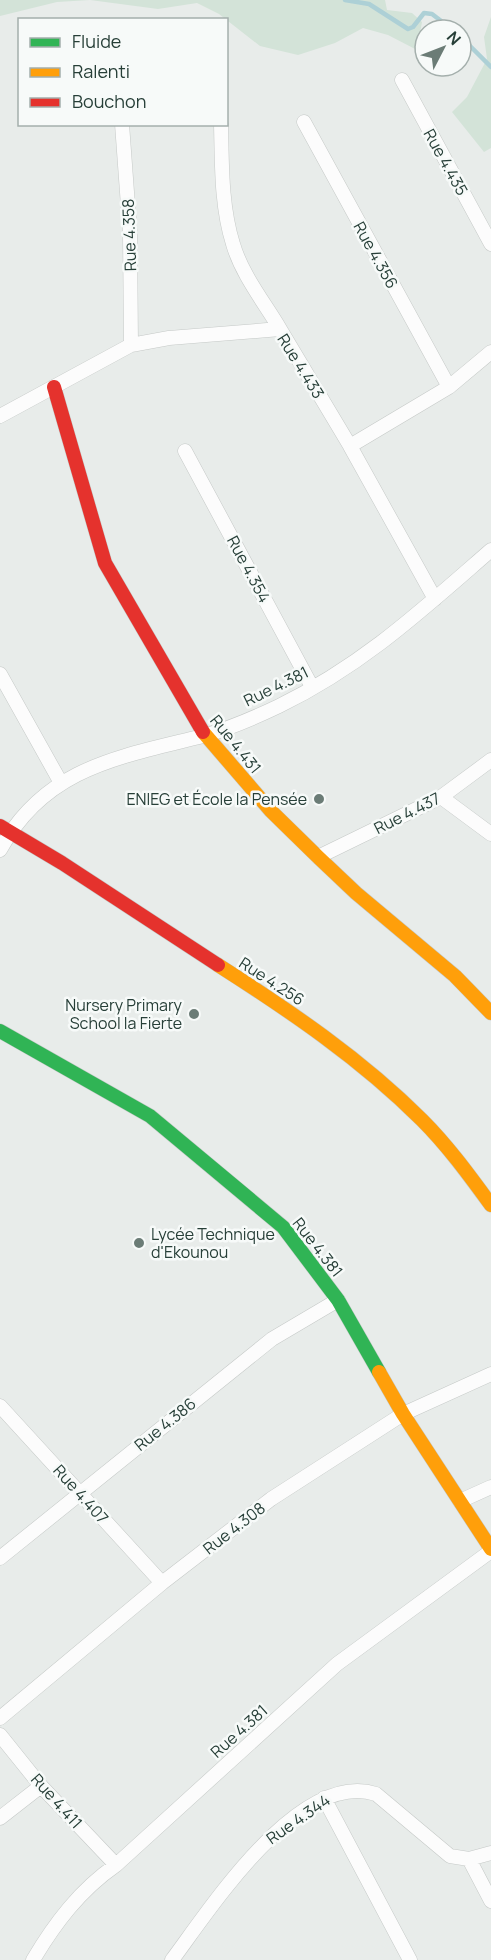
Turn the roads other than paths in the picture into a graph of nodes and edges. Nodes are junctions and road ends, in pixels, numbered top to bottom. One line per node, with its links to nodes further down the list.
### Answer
1 (402, 80): 5 (street, Rue 4.435)
2 (304, 122): 10 (street, Rue 4.356)
3 (122, 126): 7 (street, Rue 4.358)
4 (220, 126): 6 (street)
5 (491, 244)
6 (280, 329): 7 (street, Rue 4.433); 12 (street, Rue 4.433)
7 (131, 345): 9 (street, Rue 4.433)
8 (491, 352): 10 (street)
9 (54, 387): 11 (street, Rue 4.433); 18 (street, Rue 4.431)
10 (449, 387): 12 (street)
11 (0, 416)
12 (350, 446): 15 (street, Rue 4.433)
13 (185, 451): 17 (street, Rue 4.354)
14 (491, 550): 15 (street, Rue 4.381)
15 (435, 598): 17 (street, Rue 4.381)
16 (0, 674): 20 (street)
17 (312, 687): 18 (street, Rue 4.381)
18 (205, 735): 20 (street, Rue 4.381); 25 (street, Rue 4.431)
19 (491, 760): 21 (street, Rue 4.437)
20 (61, 783): 22 (street, Rue 4.381)
21 (441, 797): 23 (street); 25 (street, Rue 4.437)
22 (5, 829): 24 (street, Rue 4.381); 28 (street, Rue 4.256)
23 (491, 834)
24 (0, 850)
25 (318, 857): 26 (street, Rue 4.431)
26 (491, 1013)
27 (0, 1031): 29 (street, Rue 4.381)
28 (491, 1205)
29 (338, 1300): 32 (street, Rue 4.381); 34 (street, Rue 4.386)
30 (491, 1374): 32 (street, Rue 4.308)
31 (0, 1406): 34 (street, Rue 4.407)
32 (403, 1414): 35 (street, Rue 4.381); 38 (street, Rue 4.308)
33 (491, 1487): 35 (street)
34 (80, 1493): 37 (street, Rue 4.386); 38 (street, Rue 4.407)
35 (460, 1501): 36 (street, Rue 4.381)
36 (491, 1550): 46 (street, Rue 4.381)
37 (0, 1558)
38 (162, 1583): 39 (street, Rue 4.308)
39 (0, 1718)
40 (0, 1735): 41 (street, Rue 4.411)
41 (41, 1786): 43 (street); 46 (street, Rue 4.411)
42 (324, 1798): 45 (street, Rue 4.344); 49 (street, Rue 4.344); 50 (street)
43 (0, 1818)
44 (491, 1853): 45 (street)
45 (470, 1859): 47 (street)
46 (116, 1865): 48 (street, Rue 4.381)
47 (491, 1901)
48 (33, 1960)
49 (172, 1960)
50 (410, 1960)

